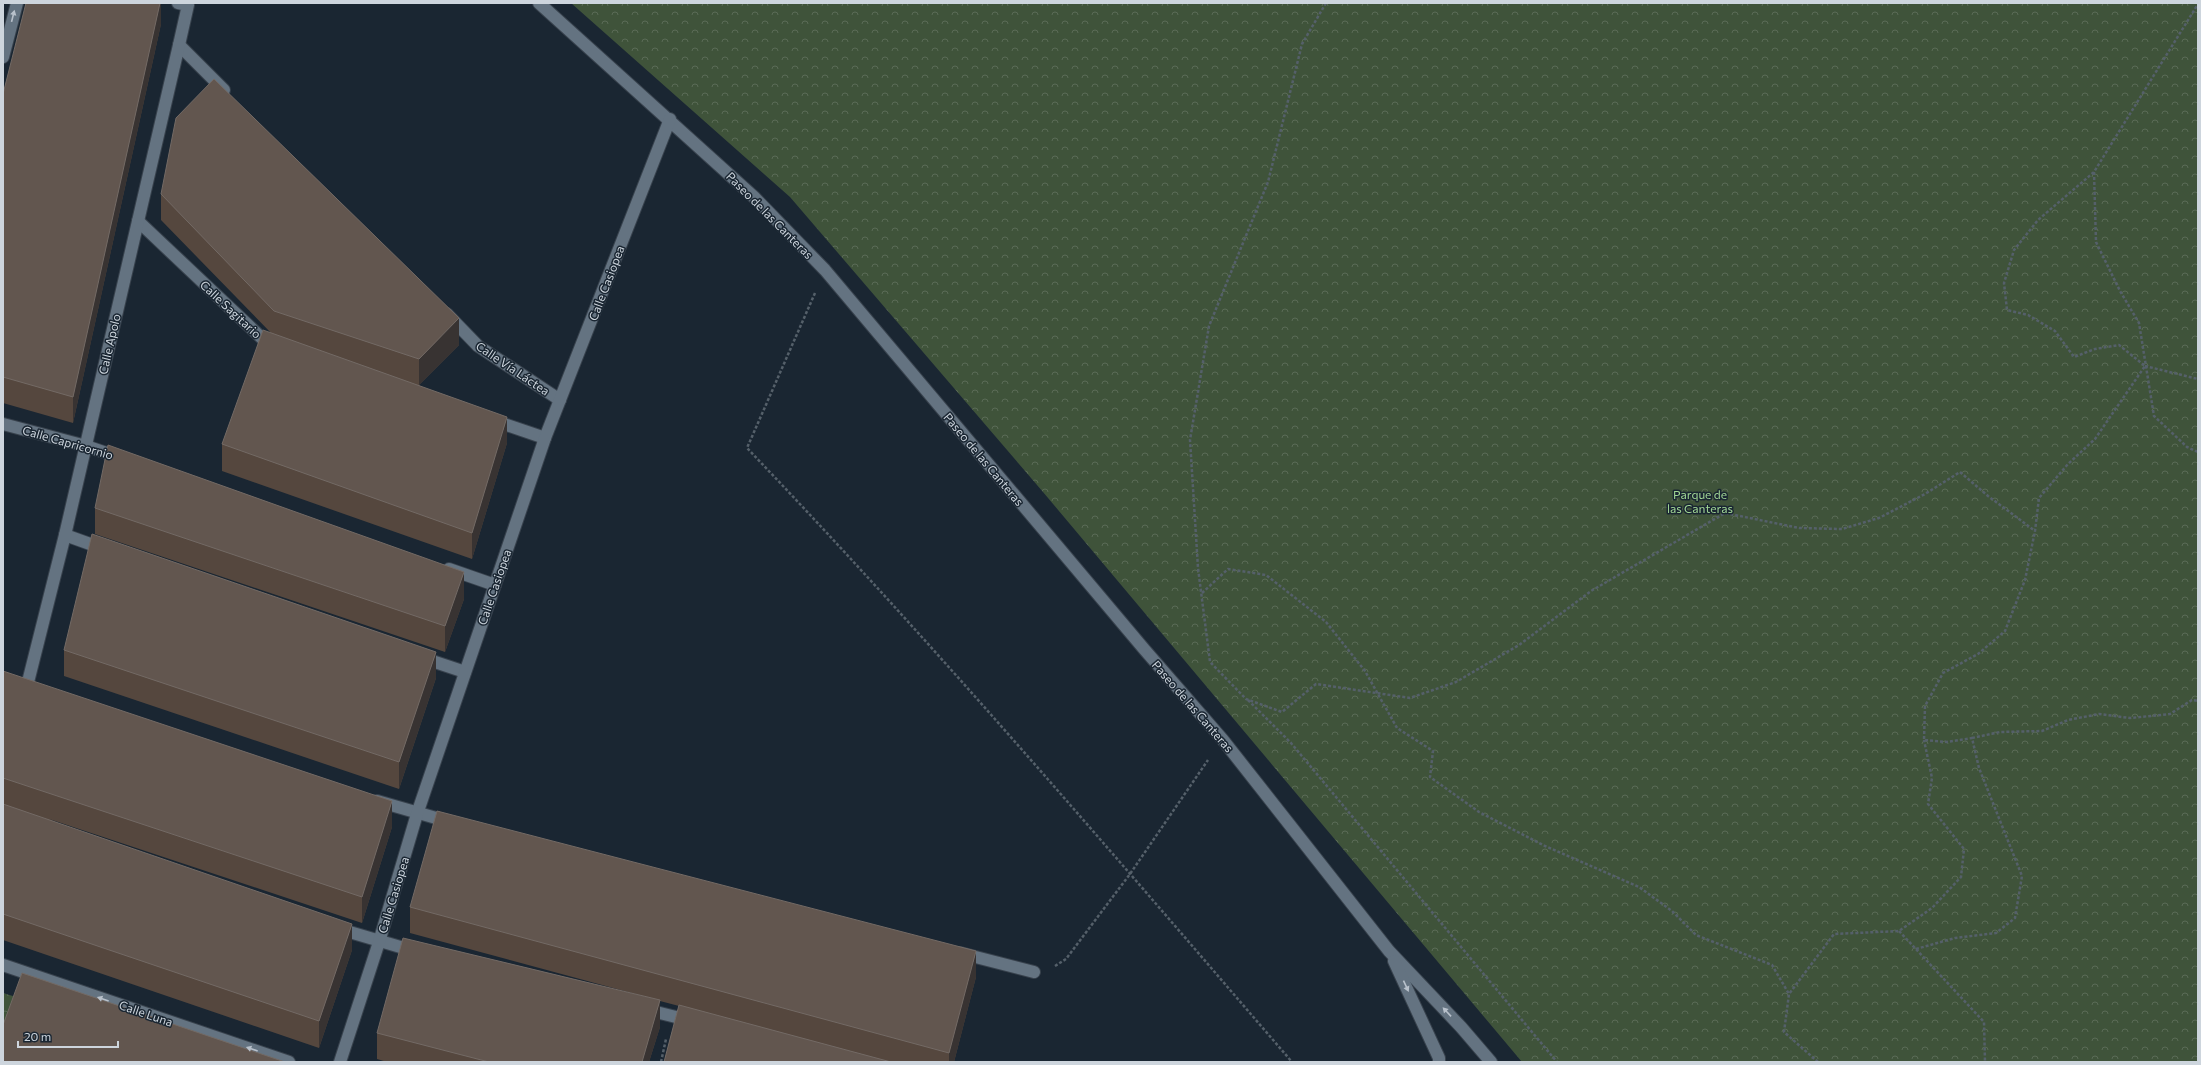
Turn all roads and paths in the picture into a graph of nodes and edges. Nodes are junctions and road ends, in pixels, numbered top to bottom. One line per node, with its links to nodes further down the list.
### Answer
1 (17, 3): 7 (street, one-way to 1)
2 (539, 3): 9 (street, Paseo de las Canteras)
3 (1326, 3): 29 (path)
4 (183, 4): 6 (street, Calle Apolo)
5 (2198, 4): 10 (path)
6 (180, 45): 8 (street); 11 (street, Calle Apolo)
7 (3, 57)
8 (230, 96)
9 (670, 119): 12 (street, Paseo de las Canteras); 17 (street, Calle Casiopea)
10 (2094, 172): 15 (path); 15 (path)
11 (138, 221): 14 (street, Calle Sagitario); 21 (street, Calle Apolo)
12 (825, 270): 39 (street, Paseo de las Canteras); 44 (path)
13 (438, 306): 17 (street, Calle Vía Láctea)
14 (282, 348)
15 (2145, 366): 16 (path); 22 (path); 24 (path)
16 (2198, 379)
17 (560, 400): 20 (street, Calle Casiopea)
18 (478, 415): 20 (street)
19 (3, 424): 21 (street, Calle Capricornio)
20 (545, 438): 28 (street, Calle Casiopea)
21 (86, 446): 23 (street, Calle Capricornio); 25 (street, Calle Apolo)
22 (2198, 452)
23 (130, 461)
24 (2035, 531): 35 (path); 40 (path)
25 (65, 536): 26 (street); 33 (street, Calle Apolo)
26 (118, 554)
27 (436, 565): 28 (street)
28 (495, 585): 31 (street, Calle Casiopea)
29 (1202, 593): 35 (path); 36 (path)
30 (412, 654): 31 (street)
31 (465, 672): 42 (street, Calle Casiopea)
32 (16, 678): 33 (street)
33 (28, 682): 34 (street)
34 (43, 687)
35 (1378, 694): 36 (path); 56 (path)
36 (1246, 699): 66 (path)
37 (2198, 701): 38 (path)
38 (1972, 738): 40 (path); 48 (path)
39 (1223, 740): 44 (path); 50 (street, Paseo de las Canteras)
40 (1924, 740): 46 (path)
41 (365, 796): 42 (street)
42 (417, 814): 43 (street); 47 (street, Calle Casiopea)
43 (464, 826)
44 (1130, 874): 54 (path); 63 (path)
45 (327, 925): 47 (street)
46 (1899, 931): 48 (path); 56 (path)
47 (379, 942): 51 (street); 62 (street, Calle Casiopea)
48 (1916, 949): 68 (path)
49 (949, 950): 54 (street)
50 (1389, 951): 59 (street, one-way to 50); 60 (street, one-way to 60)
51 (426, 954)
52 (3, 965): 53 (street, Calle Luna)
53 (25, 972): 55 (street); 61 (street, Calle Luna, one-way to 53)
54 (1034, 972)
55 (21, 984)
56 (1789, 994): 67 (path)
57 (634, 1006): 58 (street)
58 (702, 1024)
59 (1461, 1027): 64 (street); 65 (street)
60 (1440, 1061)
61 (289, 1062)
62 (340, 1062)
63 (1292, 1062)
64 (1479, 1062)
65 (1491, 1062)
66 (1557, 1062)
67 (1818, 1062)
68 (1985, 1062)

